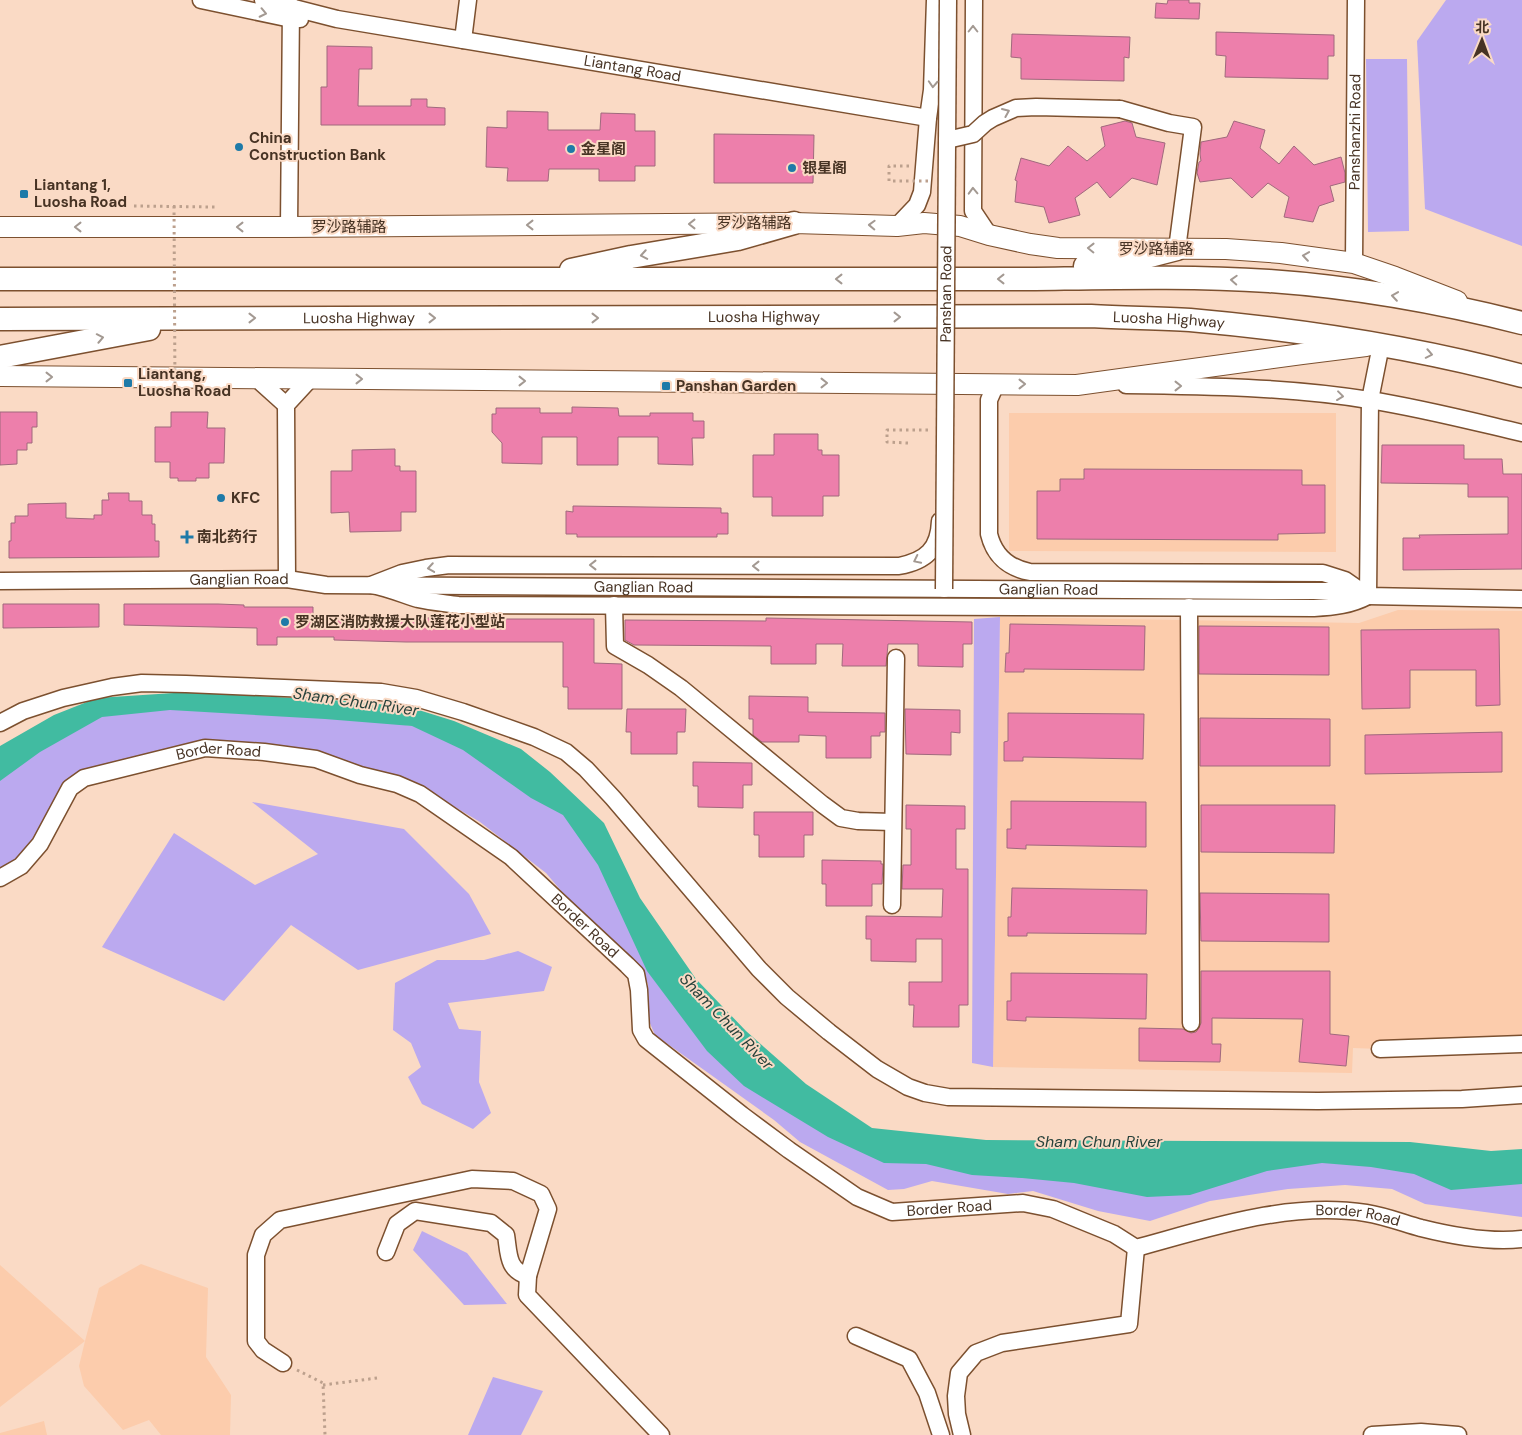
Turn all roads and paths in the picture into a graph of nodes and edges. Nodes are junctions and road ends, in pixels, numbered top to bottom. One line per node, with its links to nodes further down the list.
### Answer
1 (202, 0): 8 (street, Liantang Road, one-way to 8)
2 (263, 0): 8 (street, Liantang Road)
3 (468, 0): 9 (street)
4 (935, 0): 10 (street, one-way to 10)
5 (948, 0): 11 (street, Panshan Road, bridge)
6 (974, 0): 19 (street, one-way to 6)
7 (1356, 0): 21 (street, Panshanzhi Road)
8 (291, 13): 9 (street, Liantang Road); 18 (street)
9 (462, 40): 10 (street, Liantang Road)
10 (928, 118): 16 (street)
11 (947, 140): 20 (street, one-way to 20, bridge); 45 (street, Panshan Road, bridge)
12 (134, 206): 13 (path)
13 (174, 206): 14 (path); 38 (path, bridge)
14 (214, 207)
15 (794, 223): 16 (main road, 罗沙路辅路, one-way to 15); 18 (main road, 罗沙路辅路, one-way to 18); 23 (highway, one-way to 23)
16 (897, 226): 19 (main road, 罗沙路辅路)
17 (0, 227): 18 (main road, 罗沙路辅路, one-way to 17)
18 (289, 227)
19 (990, 235): 20 (main road, 罗沙路辅路, one-way to 19)
20 (1177, 249): 21 (main road, 罗沙路辅路, one-way to 20); 24 (highway)
21 (1354, 263): 25 (main road, 罗沙路辅路)
22 (0, 279): 23 (highway)
23 (536, 279): 24 (highway, one-way to 23)
24 (1034, 280): 25 (highway, one-way to 24)
25 (1494, 316): 28 (highway)
26 (0, 319): 27 (highway, Luosha Highway)
27 (203, 319): 29 (highway, Luosha Highway, one-way to 29); 30 (highway, one-way to 27)
28 (1522, 324)
29 (1381, 345): 32 (highway, Luosha Highway, one-way to 32); 37 (main road); 39 (street)
30 (0, 357)
31 (0, 376): 33 (main road, one-way to 33)
32 (1522, 376)
33 (256, 378): 34 (main road); 40 (street)
34 (310, 379): 35 (main road, one-way to 35); 40 (street)
35 (930, 384): 36 (main road); 44 (street, one-way to 44)
36 (996, 384): 37 (main road, one-way to 37); 46 (street)
37 (1076, 385): 39 (street, one-way to 39)
38 (175, 391)
39 (1370, 400): 41 (street); 46 (street)
40 (286, 405): 42 (street)
41 (1522, 433)
42 (287, 579): 43 (street, Ganglian Road); 44 (street, Ganglian Road)
43 (0, 581)
44 (371, 585): 45 (street, Ganglian Road); 48 (street)
45 (944, 589): 46 (street, Ganglian Road)
46 (1368, 596): 47 (street); 49 (street)
47 (1522, 599)
48 (614, 605): 49 (street); 52 (street)
49 (1189, 607): 55 (street)
50 (896, 658): 52 (street)
51 (0, 723): 58 (street)
52 (892, 822): 54 (street)
53 (0, 878): 60 (street, Border Road)
54 (892, 904)
55 (1191, 1023)
56 (1522, 1044): 57 (street)
57 (1380, 1049)
58 (1522, 1095)
59 (1522, 1239): 60 (street, Border Road)
60 (1136, 1248): 70 (street)
61 (386, 1252): 62 (street)
62 (528, 1276): 64 (street); 68 (street)
63 (856, 1336): 69 (street)
64 (283, 1363): 66 (path)
65 (377, 1378): 66 (path)
66 (323, 1385): 67 (path)
67 (325, 1435)
68 (661, 1435)
69 (940, 1435)
70 (962, 1435)
71 (1372, 1435): 72 (street)
72 (1458, 1435)

